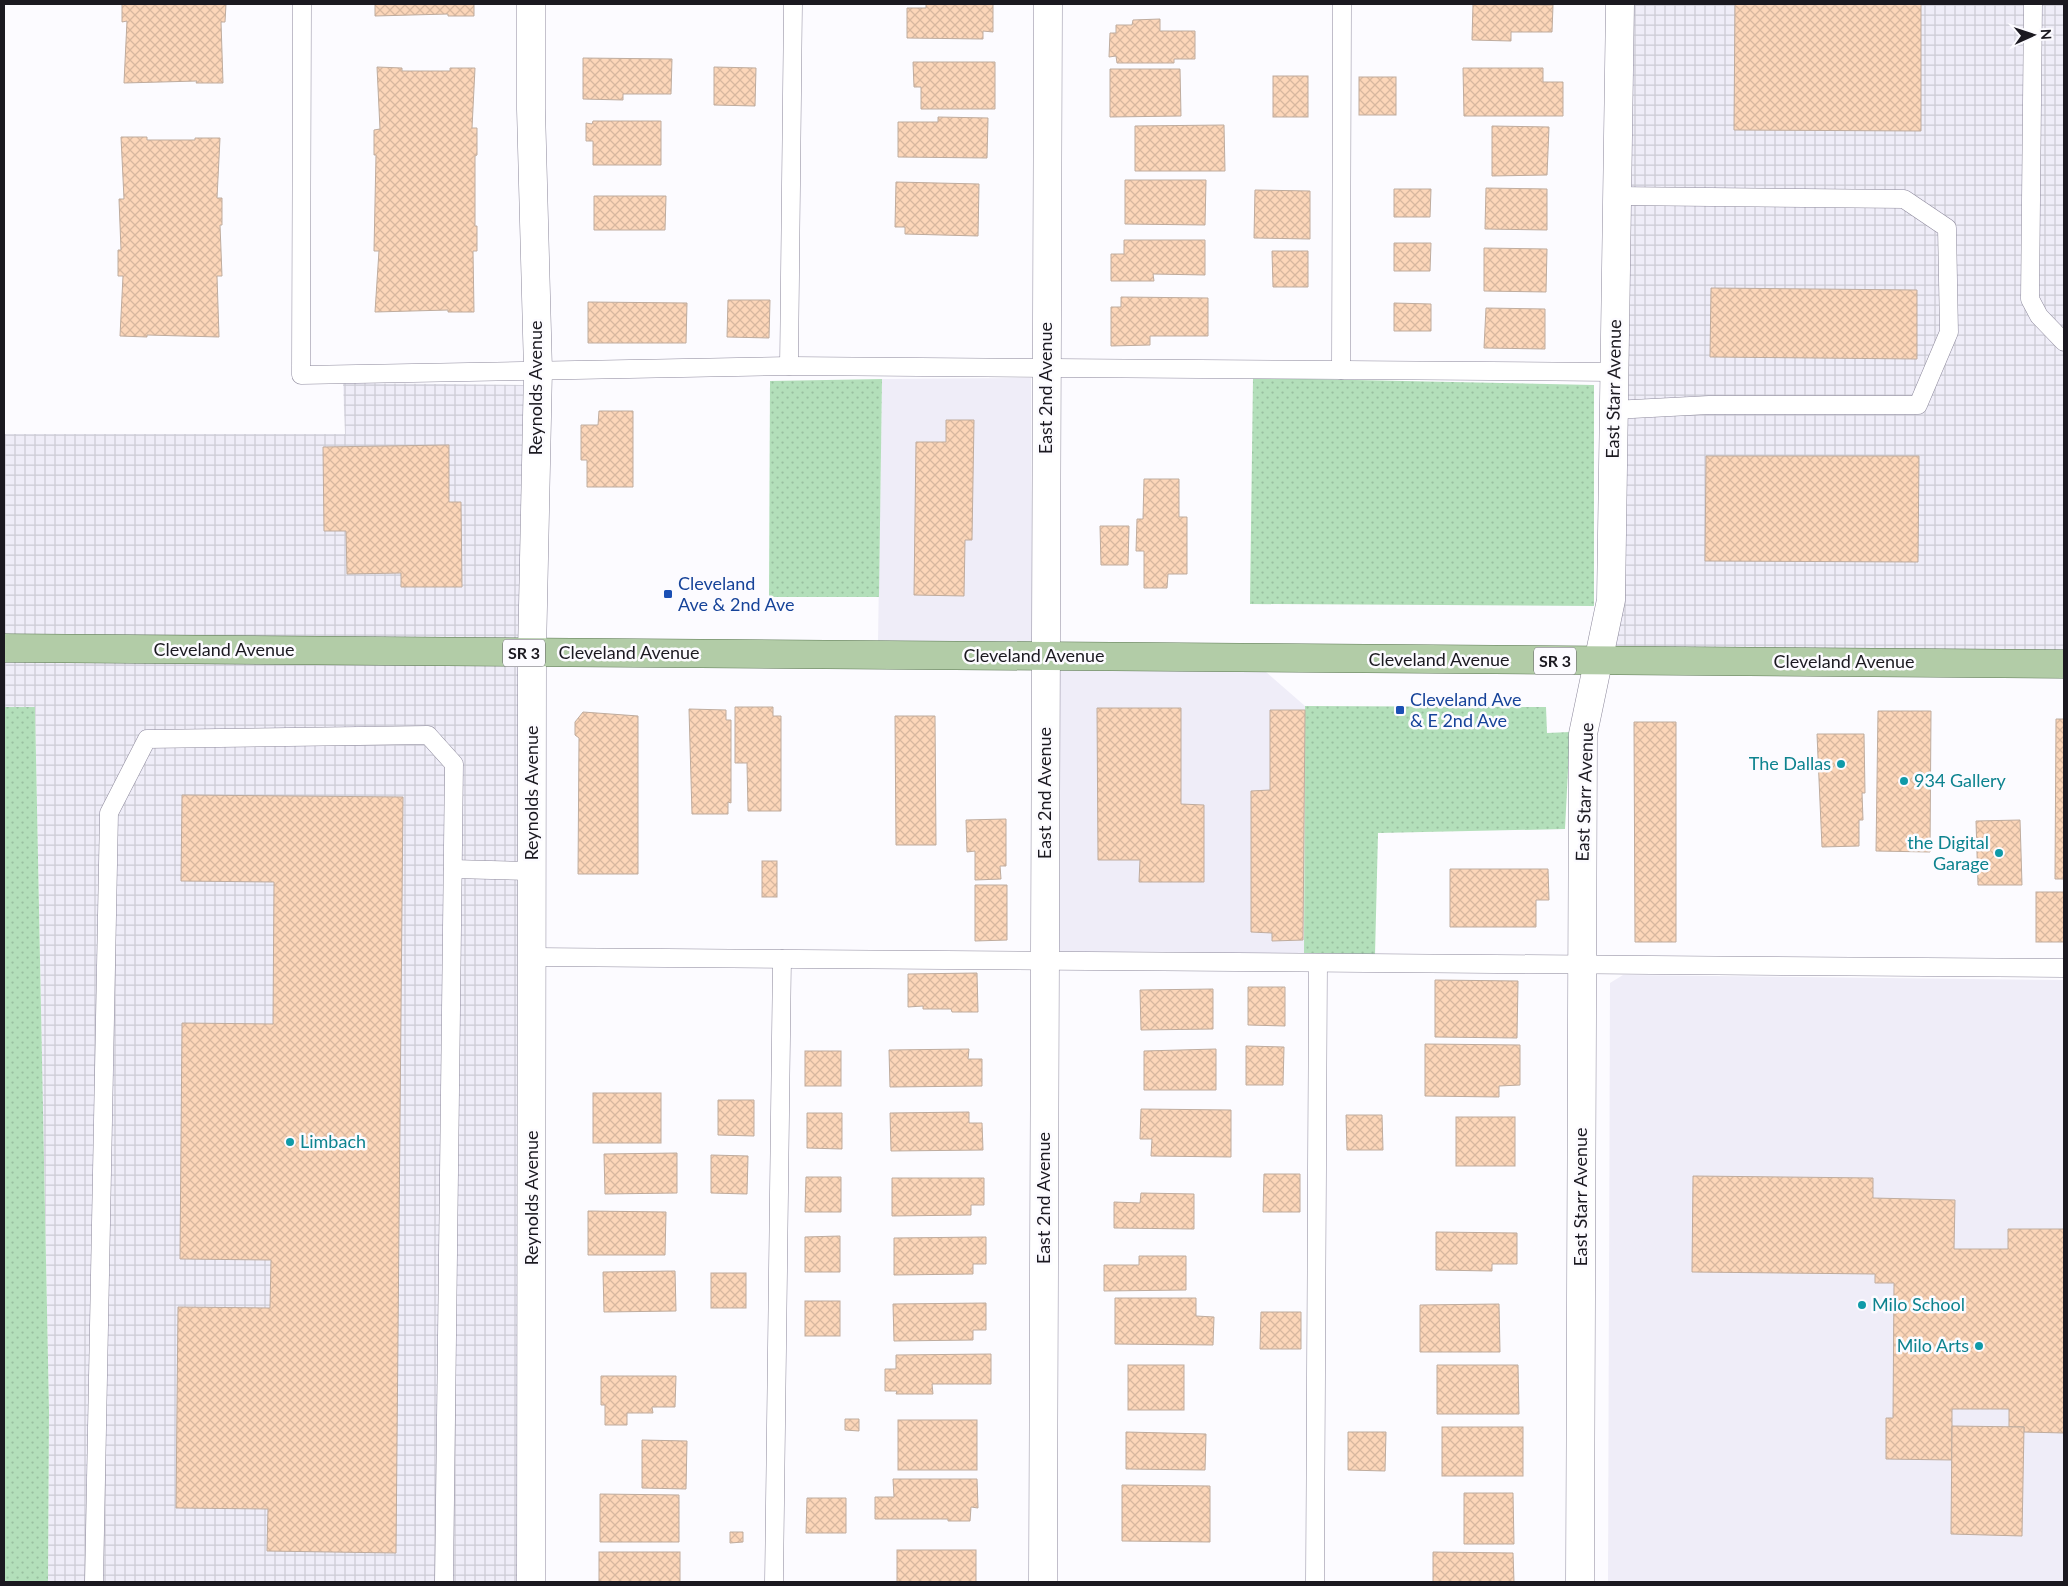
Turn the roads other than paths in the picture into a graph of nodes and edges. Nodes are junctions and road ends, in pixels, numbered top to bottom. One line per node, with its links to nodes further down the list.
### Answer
1 (302, 4): 12 (lane)
2 (531, 4): 12 (street, Reynolds Avenue)
3 (793, 4): 10 (lane)
4 (1048, 4): 11 (street, East 2nd Avenue)
5 (1342, 4): 13 (lane)
6 (1620, 4): 8 (street, East Starr Avenue)
7 (2033, 4): 9 (lane)
8 (1617, 196): 14 (street, East Starr Avenue); 15 (lane)
9 (2064, 342)
10 (789, 366): 11 (lane); 12 (lane)
11 (1046, 368): 13 (lane); 18 (street, East 2nd Avenue)
12 (538, 370): 17 (street, Reynolds Avenue)
13 (1341, 370): 14 (lane)
14 (1614, 372): 15 (street, East Starr Avenue)
15 (1614, 410): 19 (street, East Starr Avenue)
16 (4, 648): 17 (main road, Cleveland Avenue / SR 3)
17 (532, 653): 18 (main road, Cleveland Avenue / SR 3); 22 (street, Reynolds Avenue)
18 (1045, 656): 19 (main road, Cleveland Avenue / SR 3); 25 (street, East 2nd Avenue)
19 (1598, 661): 20 (main road, Cleveland Avenue / SR 3); 27 (street, East Starr Avenue)
20 (2064, 664)
21 (453, 869): 22 (lane); 29 (lane); 30 (lane)
22 (532, 871): 23 (street, Reynolds Avenue)
23 (532, 957): 24 (lane); 31 (street, Reynolds Avenue)
24 (782, 959): 25 (lane); 32 (lane)
25 (1045, 961): 26 (lane); 33 (street, East 2nd Avenue)
26 (1318, 963): 27 (lane); 34 (lane)
27 (1582, 965): 28 (lane); 35 (street, East Starr Avenue)
28 (2064, 968)
29 (94, 1582)
30 (444, 1582)
31 (531, 1582)
32 (774, 1582)
33 (1043, 1582)
34 (1315, 1582)
35 (1580, 1582)

